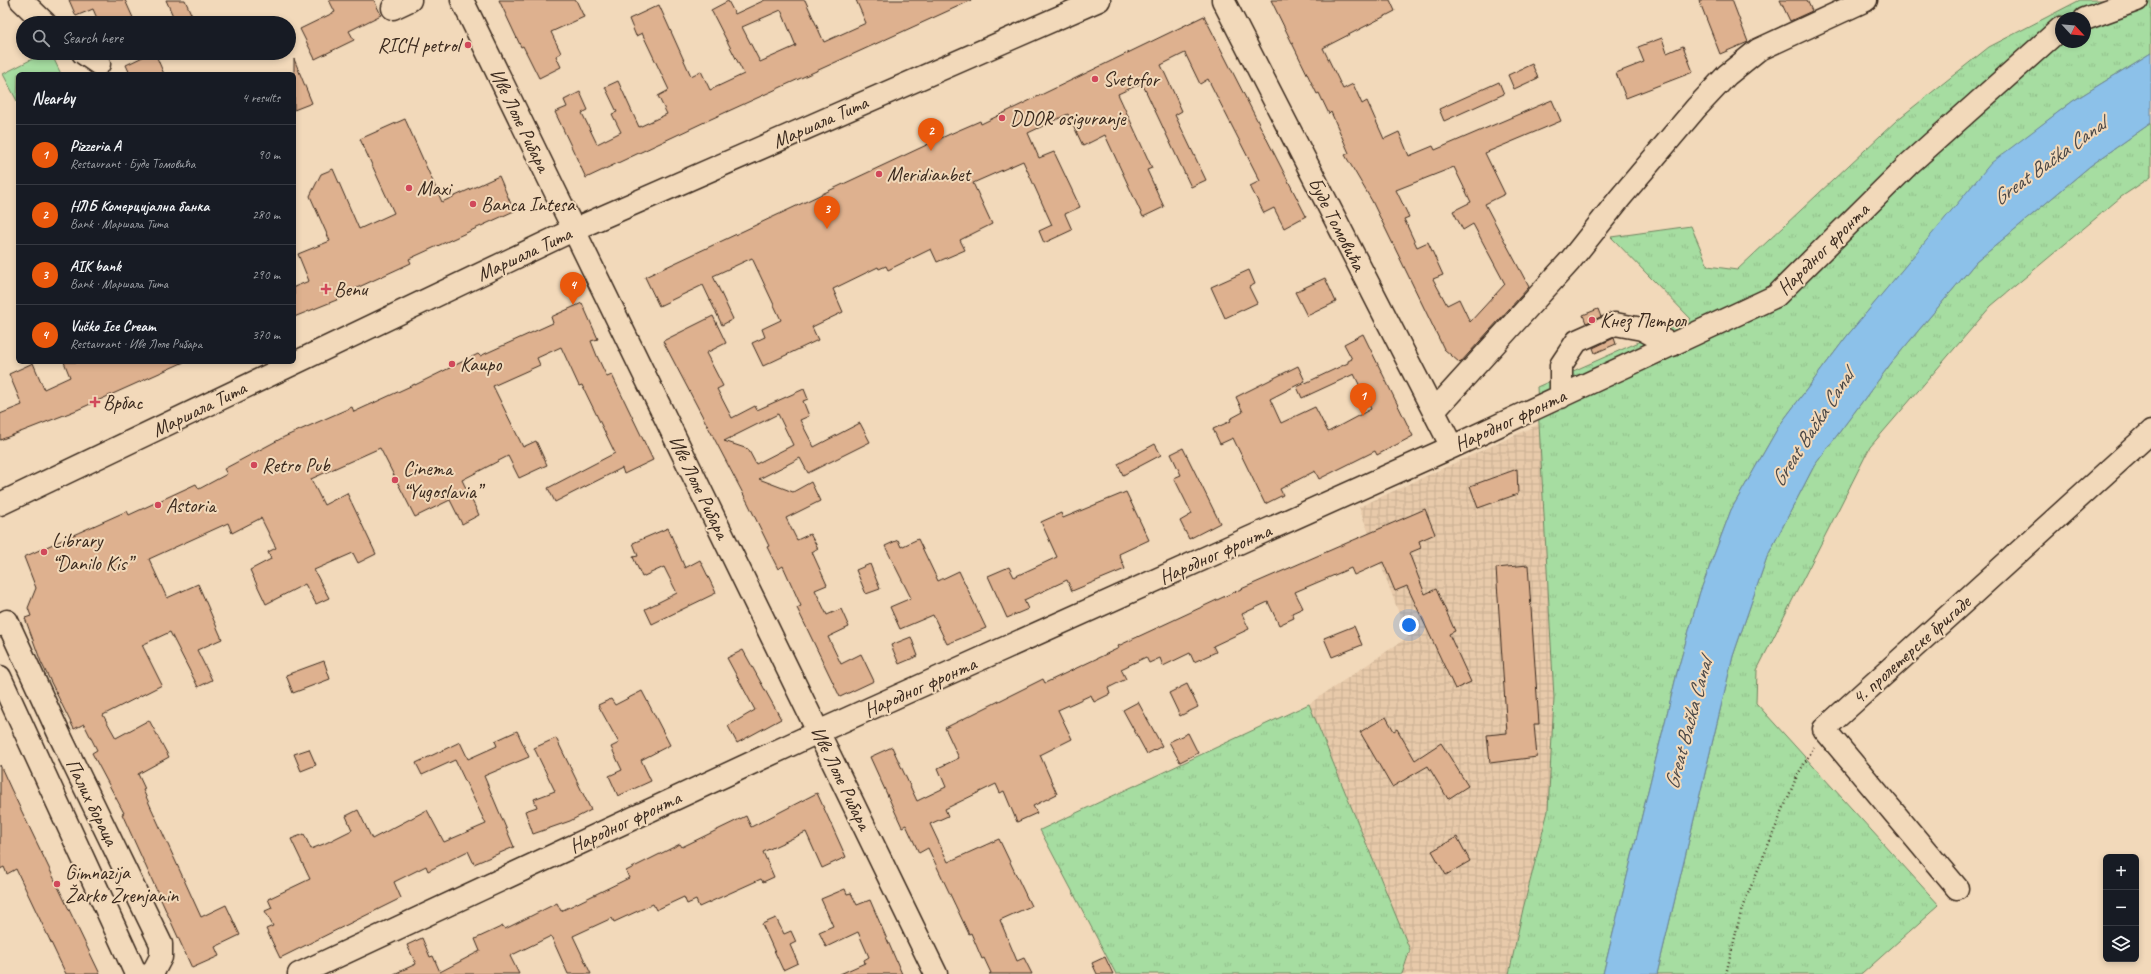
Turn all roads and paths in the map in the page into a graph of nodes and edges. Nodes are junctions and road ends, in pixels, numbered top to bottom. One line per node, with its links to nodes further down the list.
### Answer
1 (21, 0): 7 (street)
2 (462, 0): 10 (street, Иве Лоле Рибара)
3 (1099, 0): 10 (street, Маршала Тита)
4 (1223, 0): 15 (street, Буде Томовића)
5 (1866, 0): 15 (street)
6 (2137, 0): 8 (street)
7 (38, 16)
8 (2091, 17)
9 (2055, 33): 11 (street, Народног фронта)
10 (573, 230): 12 (street, Маршала Тита); 22 (street, Иве Лоле Рибара)
11 (1672, 345): 14 (street, Народног фронта); 14 (street)
12 (296, 362)
13 (293, 364): 18 (street, Маршала Тита)
14 (1561, 397): 17 (street, Народног фронта)
15 (1434, 411): 17 (street, Буде Томовића)
16 (2151, 432): 21 (street, 4. пролетерске бригаде)
17 (1452, 447): 22 (street, Народног фронта)
18 (0, 504)
19 (0, 625): 23 (street, Палих бораца)
20 (0, 677): 24 (street)
21 (1824, 729): 25 (street); 30 (path)
22 (818, 732): 28 (street, Народног фронта); 29 (street, Иве Лоле Рибара)
23 (60, 738): 24 (street); 27 (street, Палих бораца)
24 (34, 751): 26 (street)
25 (1956, 888)
26 (136, 974)
27 (152, 974)
28 (299, 974)
29 (936, 974)
30 (1726, 974)

